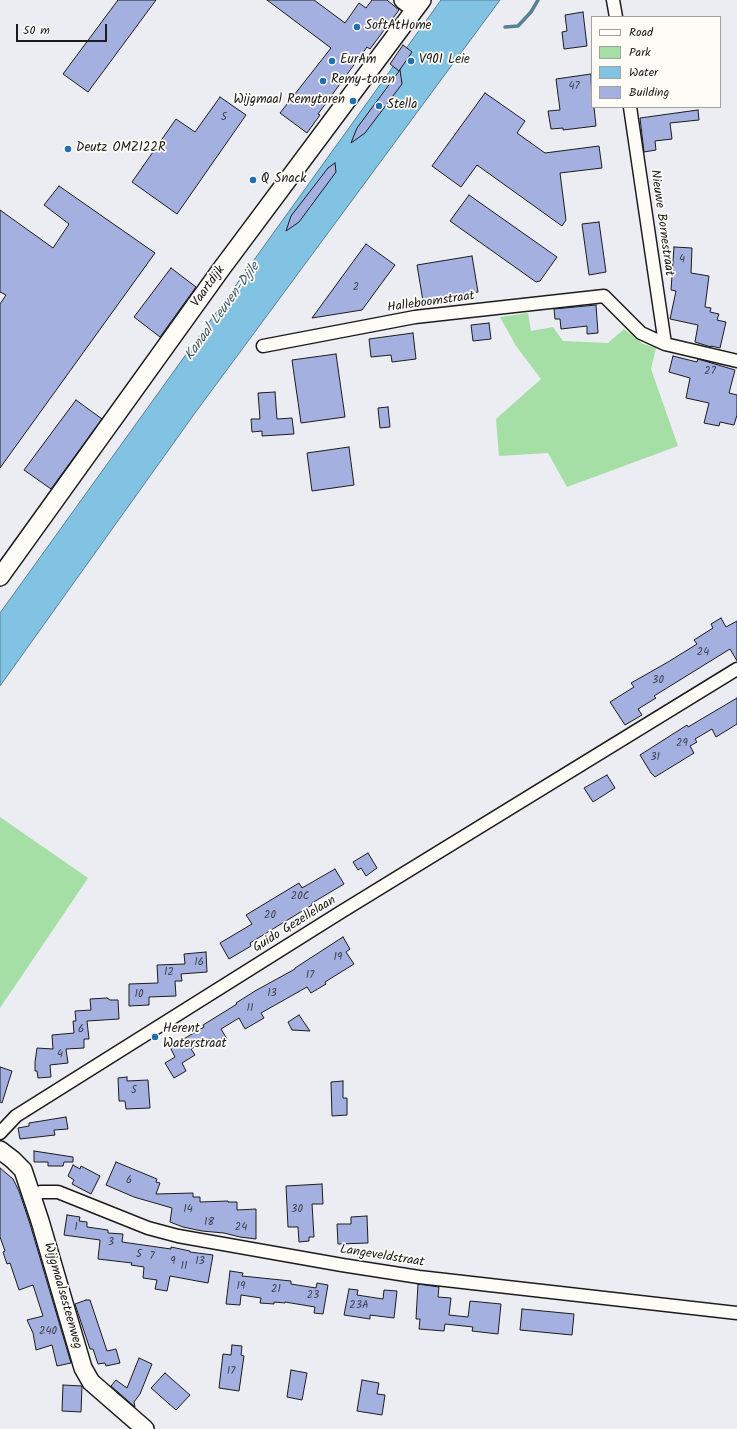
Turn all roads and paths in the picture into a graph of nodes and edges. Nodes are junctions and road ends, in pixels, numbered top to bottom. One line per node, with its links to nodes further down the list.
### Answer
1 (613, 0): 3 (street)
2 (413, 3): 8 (street, Vaartdijk)
3 (616, 16)
4 (630, 108): 5 (street, Nieuwe Bornestraat)
5 (665, 344): 6 (street, Halleboomstraat); 7 (street)
6 (263, 346)
7 (737, 361)
8 (0, 577)
9 (737, 669): 10 (street, Guido Gezellelaan)
10 (0, 1133)
11 (0, 1150): 12 (street, Wijgmaalsesteenweg)
12 (31, 1194): 13 (street, Langeveldstraat); 14 (street, Wijgmaalsesteenweg)
13 (737, 1313)
14 (145, 1429)

